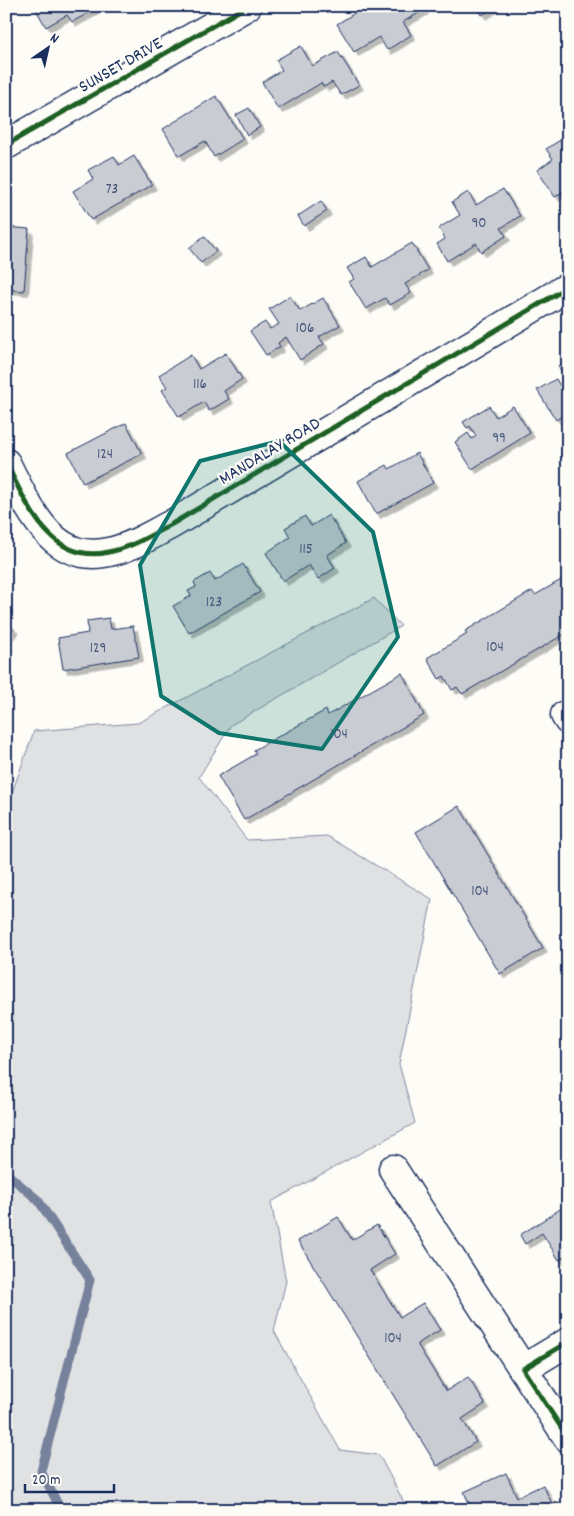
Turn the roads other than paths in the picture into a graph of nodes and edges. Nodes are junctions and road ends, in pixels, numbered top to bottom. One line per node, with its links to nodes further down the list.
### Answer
1 (247, 6): 2 (street, SUNSET DRIVE)
2 (6, 145)
3 (568, 287): 4 (street, MANDALAY ROAD)
4 (6, 463)
5 (393, 1169): 7 (street)
6 (568, 1342): 7 (street)
7 (523, 1369): 8 (street)
8 (568, 1438)

